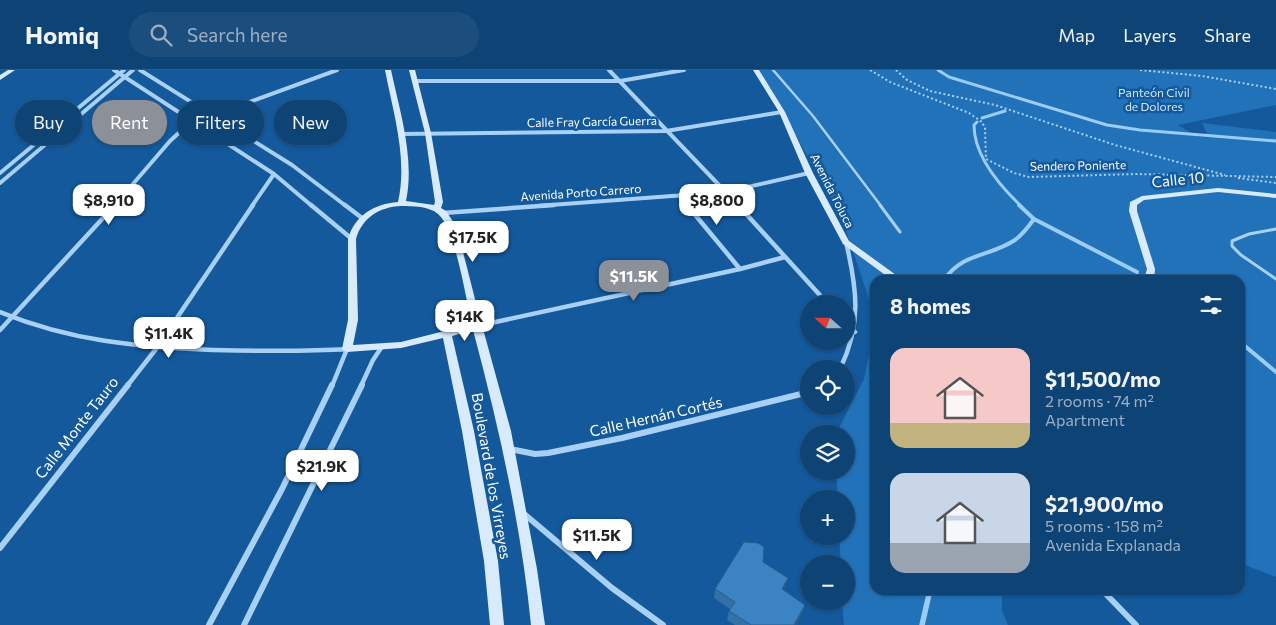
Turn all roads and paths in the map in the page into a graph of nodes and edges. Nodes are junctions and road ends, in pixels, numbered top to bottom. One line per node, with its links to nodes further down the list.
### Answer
1 (12, 70): 18 (street)
2 (114, 70): 16 (street)
3 (124, 70): 16 (street)
4 (133, 70): 17 (street)
5 (140, 70): 22 (street)
6 (337, 70): 23 (street)
7 (388, 70): 28 (street)
8 (412, 70): 19 (street)
9 (609, 70): 20 (street)
10 (684, 70): 20 (street)
11 (756, 70): 25 (street, Avenida Toluca)
12 (773, 70): 46 (lane)
13 (870, 70): 35 (path, Sendero Poniente)
14 (896, 70): 35 (path)
15 (1140, 70): 21 (path)
16 (119, 73): 17 (street); 32 (street)
17 (124, 77): 24 (street); 37 (street)
18 (0, 78)
19 (415, 80): 20 (street); 27 (street)
20 (620, 81): 26 (street)
21 (1276, 89)
22 (189, 100)
23 (255, 100)
24 (177, 110)
25 (782, 112): 26 (street, Calle Fray García Guerra); 33 (street, Avenida Toluca)
26 (666, 131): 27 (street, Calle Fray García Guerra); 39 (street)
27 (428, 133): 28 (street, Calle Fray García Guerra); 43 (street)
28 (401, 134): 42 (street)
29 (177, 135): 56 (street)
30 (230, 145): 34 (street)
31 (261, 145): 44 (street)
32 (0, 173)
33 (809, 173): 39 (street, Avenida Porto Carrero); 48 (street, Avenida Toluca)
34 (274, 174): 47 (street); 61 (street, Calle Monte Tauro)
35 (1229, 176): 36 (path, Sendero Poniente); 38 (path)
36 (1276, 177)
37 (0, 183)
38 (1276, 183)
39 (726, 192): 40 (street, Avenida Porto Carrero); 49 (street)
40 (680, 195): 43 (street, Avenida Porto Carrero); 50 (street)
41 (1276, 196): 52 (street, Calle 10)
42 (401, 204): 43 (street); 44 (street)
43 (440, 211): 57 (street, Boulevard de los Virreyes)
44 (362, 218): 47 (street)
45 (1276, 229): 53 (lane)
46 (900, 232)
47 (352, 239): 63 (street)
48 (846, 242): 51 (street); 59 (street, Avenida Toluca)
49 (785, 257): 50 (street); 54 (street)
50 (740, 269): 57 (street)
51 (891, 275)
52 (1150, 275)
53 (1276, 279)
54 (820, 295)
55 (0, 312): 56 (street)
56 (12, 318): 58 (street); 61 (street)
57 (477, 326): 60 (street); 65 (street, Boulevard de los Virreyes)
58 (0, 330)
59 (855, 332)
60 (446, 334): 62 (street); 71 (street, Boulevard de los Virreyes)
61 (156, 348): 63 (street); 67 (street, Calle Monte Tauro)
62 (381, 348): 63 (street); 70 (street)
63 (347, 349): 69 (street)
64 (800, 394): 65 (street, Calle Hernán Cortés)
65 (508, 448): 66 (street, Boulevard de los Virreyes)
66 (520, 511): 72 (street, Boulevard de los Virreyes); 73 (street)
67 (0, 548)
68 (1107, 595): 74 (street)
69 (209, 625)
70 (244, 625)
71 (497, 625)
72 (538, 625)
73 (662, 625)
74 (1136, 625)

